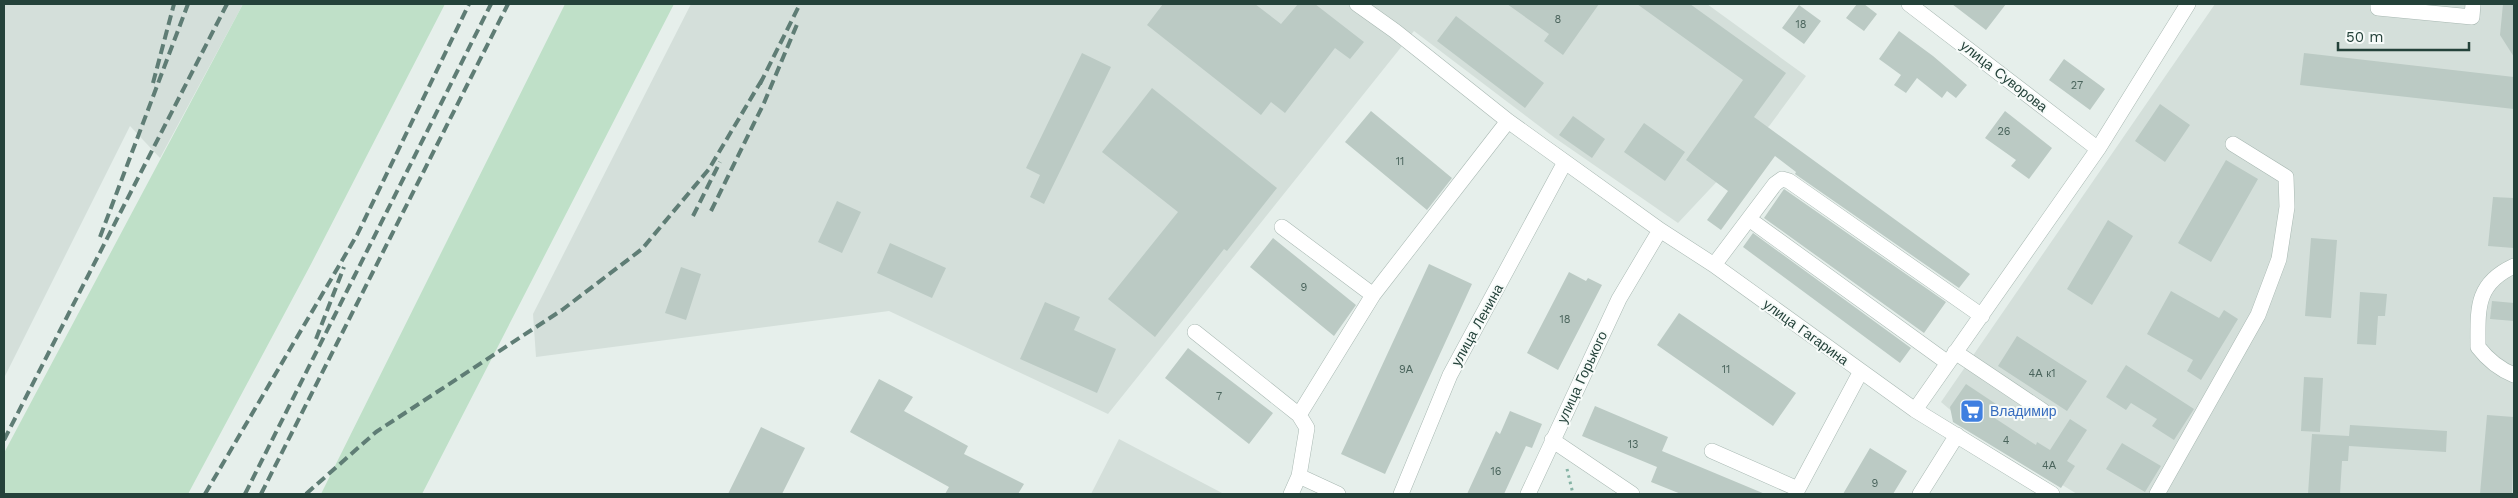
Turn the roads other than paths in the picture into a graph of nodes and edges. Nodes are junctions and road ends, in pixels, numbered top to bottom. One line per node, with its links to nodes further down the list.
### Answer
1 (1357, 4): 6 (street, улица Гагарина)
2 (1909, 4): 8 (street, улица Суворова)
3 (2188, 4): 8 (street)
4 (2378, 4): 5 (street)
5 (2474, 4)
6 (1508, 121): 9 (street, улица Гагарина); 15 (street)
7 (2233, 144): 35 (street)
8 (2098, 149): 16 (street)
9 (1565, 162): 12 (street, улица Гагарина); 30 (street, улица Ленина)
10 (1749, 219): 13 (street); 16 (street); 18 (street)
11 (1282, 227): 15 (street)
12 (1660, 230): 13 (street, улица Гагарина); 25 (street, улица Горького)
13 (1714, 265): 19 (street, улица Гагарина)
14 (2514, 266): 20 (street)
15 (1373, 295): 23 (street)
16 (1982, 316): 18 (street)
17 (1195, 332): 23 (street)
18 (1952, 357): 21 (street); 22 (street)
19 (1861, 371): 21 (street, улица Гагарина); 26 (street)
20 (2514, 375)
21 (1915, 410): 24 (street, улица Гагарина)
22 (2043, 411)
23 (1299, 415): 27 (street)
24 (1956, 435): 33 (street); 34 (street, улица Гагарина)
25 (1552, 440): 31 (street); 32 (street, улица Горького)
26 (1712, 451)
27 (1299, 476): 28 (street); 29 (street)
28 (1290, 494)
29 (1338, 494)
30 (1401, 494)
31 (1528, 494)
32 (1632, 494)
33 (1920, 494)
34 (2052, 494)
35 (2157, 494)

